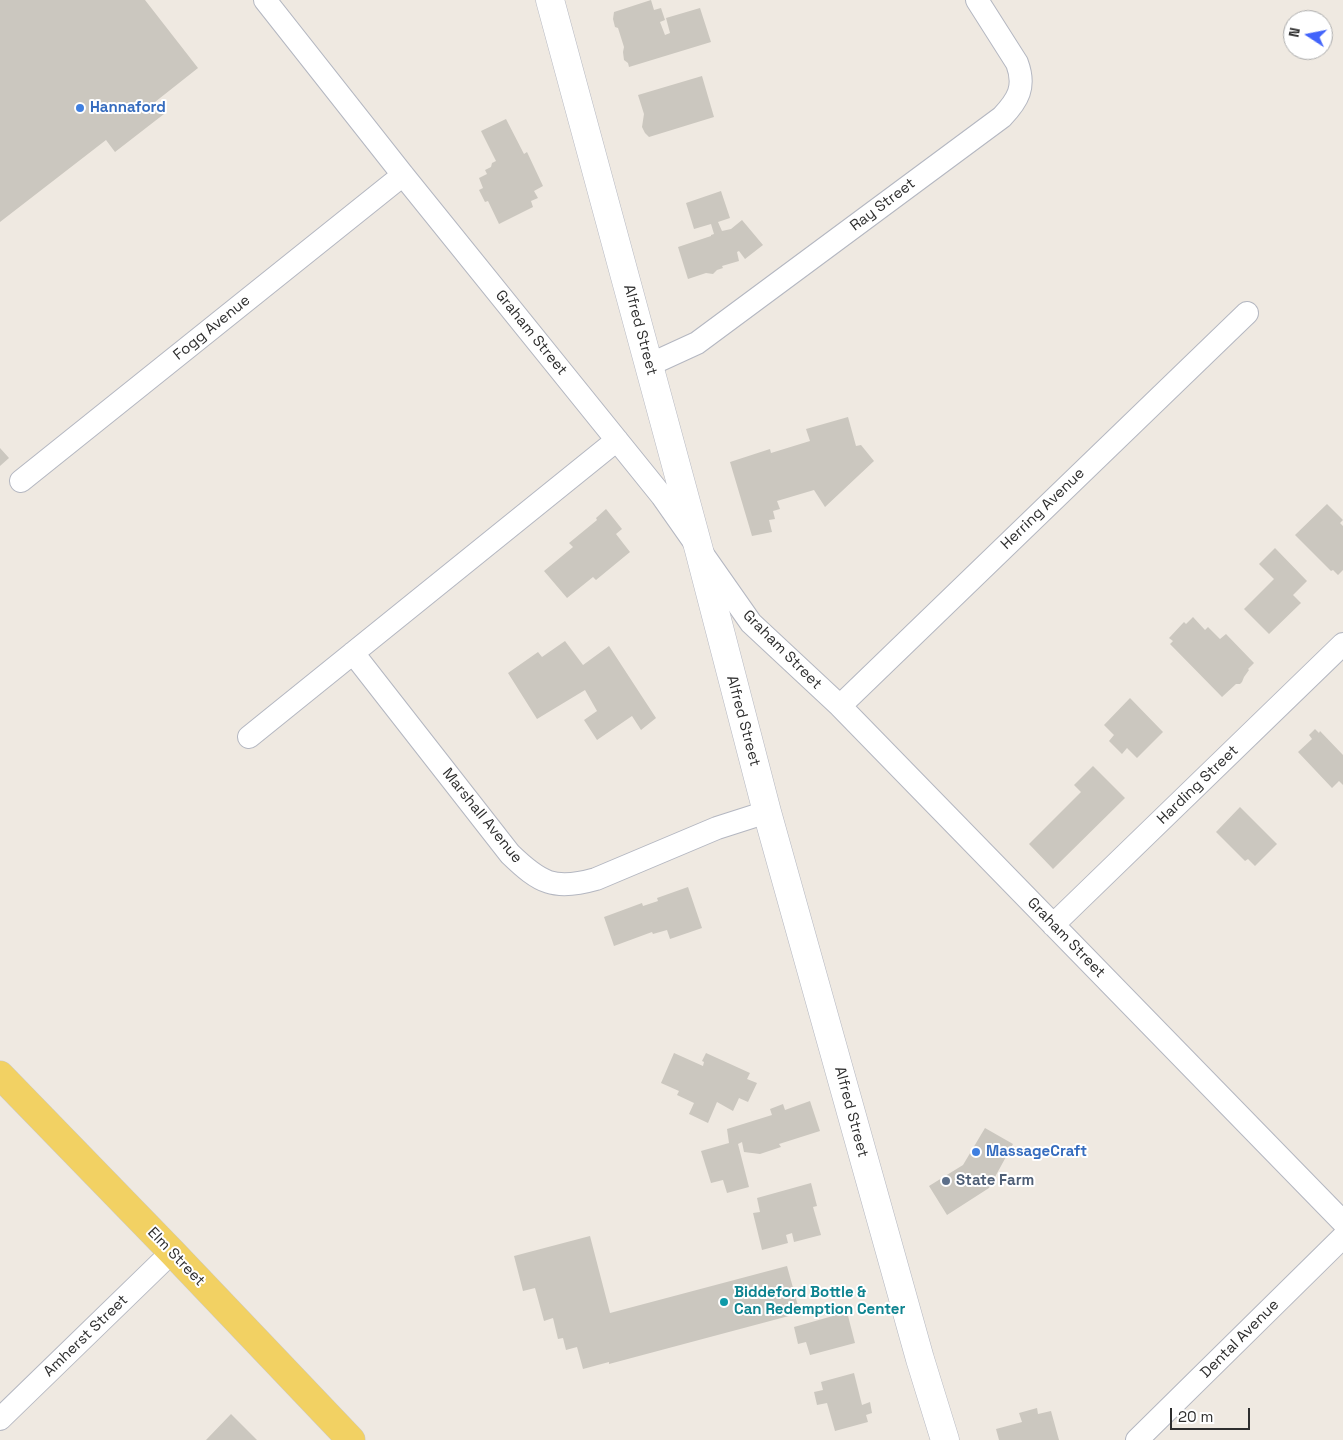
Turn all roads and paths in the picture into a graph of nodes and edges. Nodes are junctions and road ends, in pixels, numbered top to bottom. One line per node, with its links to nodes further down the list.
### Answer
1 (266, 0): 4 (street, Graham Street)
2 (550, 0): 6 (main road, Alfred Street)
3 (977, 0): 6 (street, Ray Street)
4 (403, 175): 7 (street, Graham Street); 8 (street, Fogg Avenue)
5 (1247, 313): 12 (street, Herring Avenue)
6 (649, 365): 9 (main road, Alfred Street)
7 (617, 440): 9 (street, Graham Street); 11 (street)
8 (21, 481)
9 (699, 550): 12 (street, Graham Street); 14 (main road, Alfred Street)
10 (1343, 644): 15 (street, Harding Street)
11 (353, 653): 13 (street); 14 (street, Marshall Avenue)
12 (840, 706): 15 (street, Graham Street)
13 (249, 737)
14 (767, 812): 22 (main road, Alfred Street)
15 (1053, 925): 17 (street, Graham Street)
16 (0, 1075): 19 (main road, Elm Street)
17 (1343, 1222)
18 (1343, 1237): 23 (street, Dental Avenue)
19 (172, 1252): 20 (street, Amherst Street); 21 (main road, Elm Street)
20 (0, 1419)
21 (351, 1440)
22 (945, 1440)
23 (1137, 1440)

